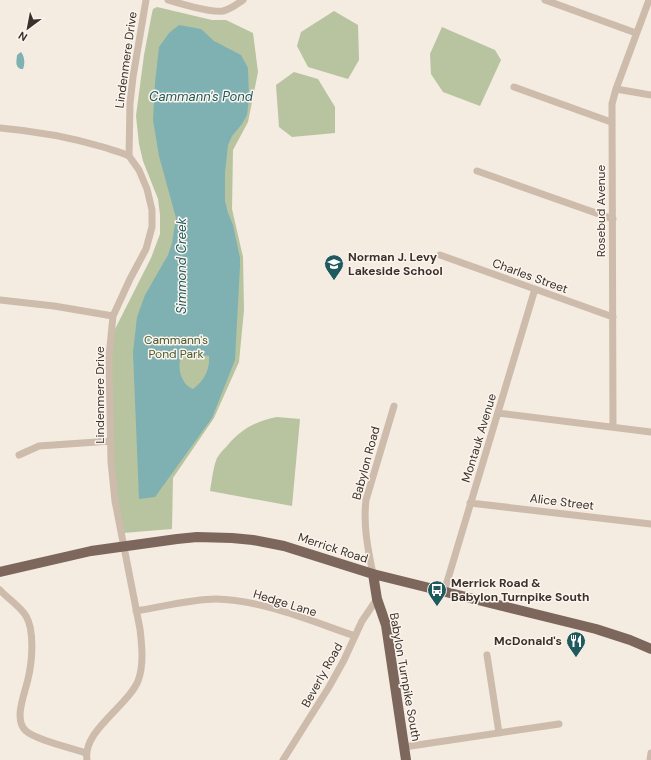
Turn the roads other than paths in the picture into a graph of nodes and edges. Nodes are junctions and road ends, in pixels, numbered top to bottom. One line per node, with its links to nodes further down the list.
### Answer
1 (146, 0): 12 (street, Lindenmere Drive)
2 (168, 0): 3 (street)
3 (243, 0)
4 (545, 0): 6 (street)
5 (648, 0): 6 (street, Rosebud Avenue)
6 (636, 32): 8 (street, Rosebud Avenue)
7 (514, 87): 10 (street)
8 (616, 89): 9 (street); 10 (street, Rosebud Avenue)
9 (651, 95)
10 (612, 122): 14 (street, Rosebud Avenue)
11 (0, 128): 12 (street)
12 (129, 156): 18 (street, Lindenmere Drive)
13 (477, 171): 14 (street)
14 (613, 220): 19 (street, Rosebud Avenue)
15 (440, 255): 16 (street, Charles Street)
16 (535, 289): 19 (street, Charles Street); 21 (street, Montauk Avenue)
17 (0, 300): 18 (street)
18 (114, 316): 24 (street, Lindenmere Drive)
19 (613, 317): 22 (street, Rosebud Avenue)
20 (394, 406): 30 (street, Babylon Road)
21 (498, 413): 22 (street); 26 (street, Montauk Avenue)
22 (613, 427): 23 (street)
23 (651, 432)
24 (111, 441): 25 (street); 28 (street, Lindenmere Drive)
25 (19, 456)
26 (470, 503): 27 (street, Alice Street); 32 (street, Montauk Avenue)
27 (651, 524)
28 (125, 546): 29 (main road, Merrick Road); 30 (main road, Merrick Road); 34 (street, Lindenmere Drive)
29 (0, 572)
30 (373, 574): 32 (main road, Merrick Road); 33 (main road, Babylon Turnpike South)
31 (0, 590): 42 (street)
32 (444, 592): 36 (main road, Merrick Road)
33 (377, 599): 35 (street, Beverly Road); 40 (main road, Babylon Turnpike South)
34 (136, 611): 35 (street, Hedge Lane); 42 (street, Lindenmere Drive)
35 (355, 636): 43 (street, Beverly Road)
36 (651, 649)
37 (487, 655): 39 (street)
38 (559, 724): 39 (street)
39 (499, 733): 40 (street)
40 (404, 747): 44 (main road, Babylon Turnpike South)
41 (651, 753): 45 (street)
42 (87, 756)
43 (283, 760)
44 (406, 760)
45 (650, 760)

